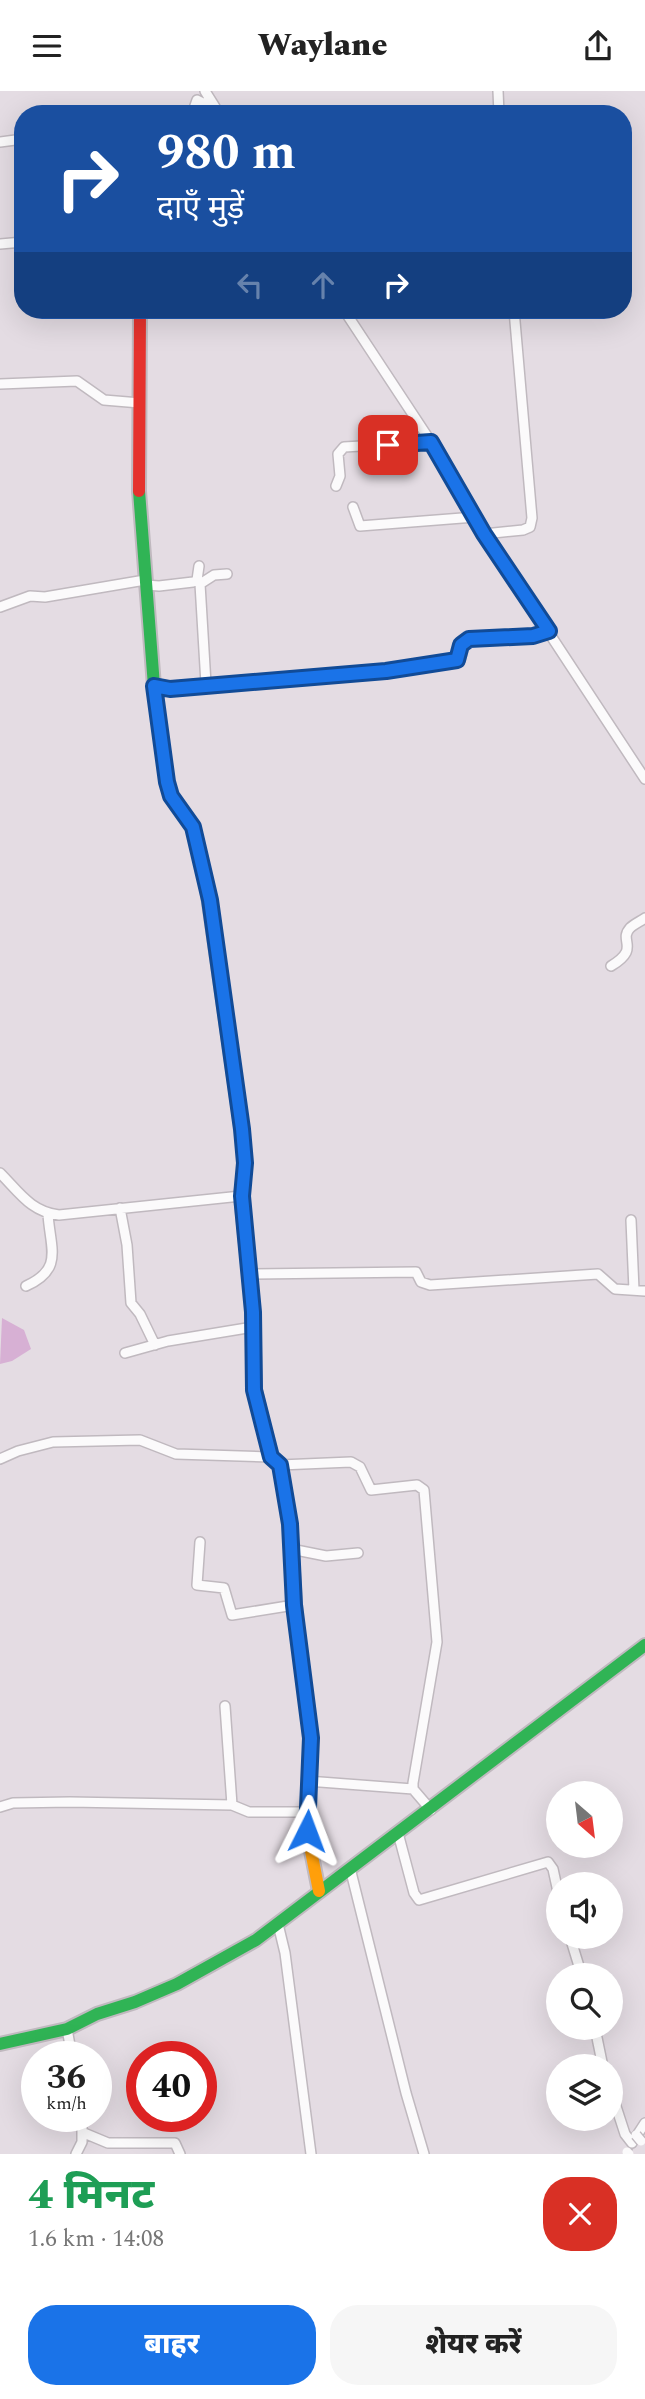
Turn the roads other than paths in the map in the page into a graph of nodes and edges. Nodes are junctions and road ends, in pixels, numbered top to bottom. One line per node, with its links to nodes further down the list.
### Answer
1 (140, 319): 5 (street)
2 (350, 319): 6 (street)
3 (515, 319): 10 (street)
4 (0, 384): 5 (street)
5 (140, 403): 13 (street)
6 (431, 442): 7 (street); 9 (street)
7 (336, 486)
8 (353, 507): 9 (street)
9 (475, 517): 10 (street)
10 (484, 534): 15 (street)
11 (199, 566): 13 (street)
12 (227, 574): 16 (street)
13 (146, 582): 14 (street); 17 (street)
14 (0, 607)
15 (549, 631): 16 (street); 18 (street)
16 (206, 684): 17 (street)
17 (154, 686): 22 (street)
18 (645, 779)
19 (645, 918): 20 (street)
20 (611, 965)
21 (0, 1173): 24 (street)
22 (242, 1196): 23 (street); 26 (street)
23 (120, 1208): 24 (street); 31 (street)
24 (48, 1214): 27 (street)
25 (631, 1220): 28 (street)
26 (247, 1274): 28 (street); 30 (street)
27 (26, 1286)
28 (634, 1290): 29 (street)
29 (645, 1291)
30 (253, 1327): 31 (street); 34 (street)
31 (155, 1345): 32 (street)
32 (124, 1353)
33 (0, 1459): 34 (street)
34 (275, 1461): 36 (street); 42 (street)
35 (200, 1542): 38 (street)
36 (291, 1549): 37 (street); 38 (street)
37 (358, 1553)
38 (294, 1605): 41 (street)
39 (645, 1645): 45 (street)
40 (225, 1706): 43 (street)
41 (307, 1781): 42 (street); 46 (street)
42 (413, 1789): 45 (street)
43 (232, 1805): 44 (street); 46 (street)
44 (0, 1807)
45 (431, 1809): 47 (street)
46 (309, 1812): 50 (street)
47 (398, 1833): 48 (street); 49 (street)
48 (351, 1868): 50 (street); 63 (street)
49 (554, 1872)
50 (319, 1891): 51 (street)
51 (278, 1924): 52 (street); 62 (street)
52 (67, 2029): 53 (street); 54 (street)
53 (69, 2041)
54 (0, 2044)
55 (645, 2123): 58 (street)
56 (623, 2128): 58 (street)
57 (84, 2133): 60 (street); 61 (street)
58 (638, 2139): 59 (street)
59 (627, 2153)
60 (76, 2154)
61 (180, 2154)
62 (311, 2154)
63 (424, 2154)

